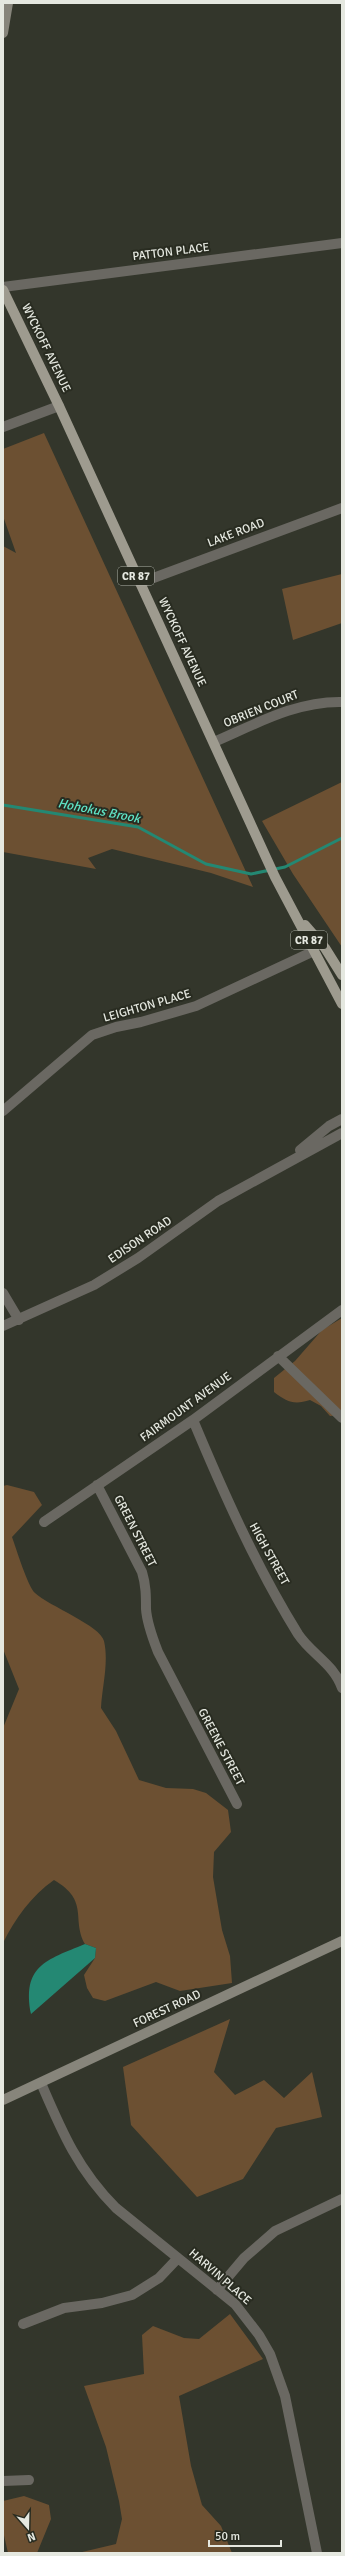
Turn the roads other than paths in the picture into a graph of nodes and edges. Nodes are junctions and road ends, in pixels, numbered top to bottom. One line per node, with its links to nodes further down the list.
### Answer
1 (8, 3): 2 (main road)
2 (3, 33)
3 (342, 243): 4 (street, PATTON PLACE)
4 (3, 288): 5 (main road, WYCKOFF AVENUE / CR 87)
5 (59, 406): 6 (street); 8 (main road, WYCKOFF AVENUE / CR 87)
6 (3, 427)
7 (342, 508): 8 (street, LAKE ROAD)
8 (140, 583): 10 (main road, WYCKOFF AVENUE / CR 87)
9 (342, 702): 10 (street, OBRIEN COURT)
10 (214, 742): 11 (main road, WYCKOFF AVENUE / CR 87)
11 (295, 912): 12 (main road, WYCKOFF AVENUE / CR 87); 13 (main road)
12 (314, 951): 14 (main road, WYCKOFF AVENUE / CR 87); 15 (street, LEIGHTON PLACE)
13 (342, 975)
14 (342, 1004)
15 (3, 1111)
16 (342, 1119): 18 (street, EDISON ROAD)
17 (342, 1133): 18 (street, EDISON ROAD)
18 (285, 1163): 21 (street, EDISON ROAD)
19 (3, 1294): 21 (street)
20 (342, 1310): 23 (street, FAIRMOUNT AVENUE)
21 (19, 1320): 22 (street, EDISON ROAD)
22 (3, 1326)
23 (278, 1356): 24 (street); 25 (street, FAIRMOUNT AVENUE)
24 (342, 1418)
25 (193, 1420): 26 (street, FAIRMOUNT AVENUE); 28 (street, HIGH STREET)
26 (97, 1485): 27 (street, FAIRMOUNT AVENUE); 29 (street, GREEN STREET)
27 (44, 1522)
28 (342, 1688)
29 (183, 1702): 30 (street, GREENE STREET)
30 (237, 1804)
31 (342, 1941): 32 (main road, FOREST ROAD)
32 (41, 2083): 33 (main road, FOREST ROAD); 35 (street, HARVIN PLACE)
33 (3, 2100)
34 (342, 2199): 36 (street)
35 (178, 2258): 36 (street, HARVIN PLACE); 37 (street)
36 (217, 2290): 40 (street, HARVIN PLACE)
37 (22, 2324)
38 (29, 2480): 39 (street)
39 (3, 2481)
40 (317, 2553)

